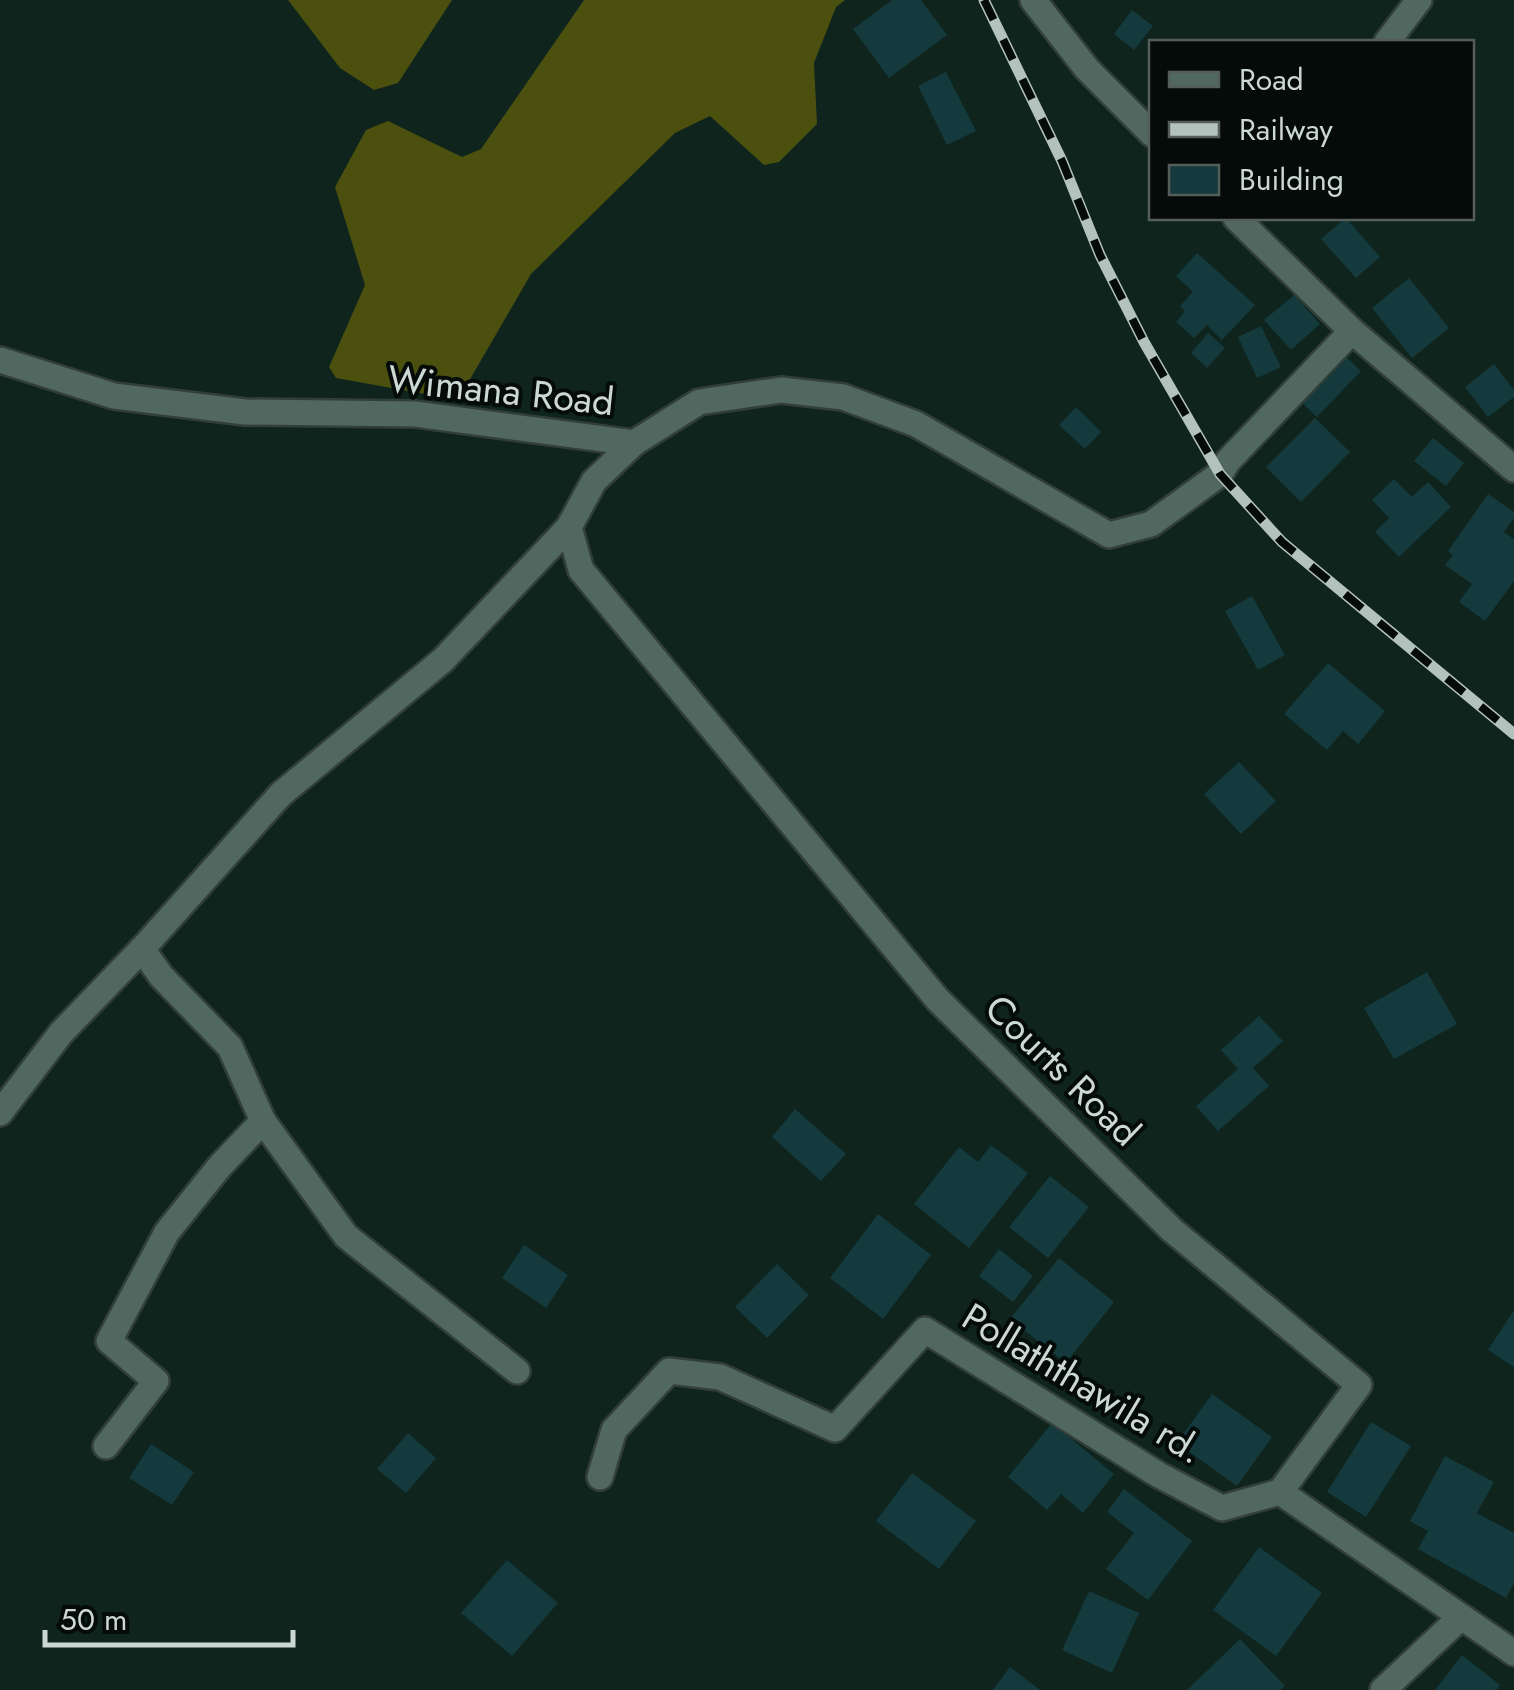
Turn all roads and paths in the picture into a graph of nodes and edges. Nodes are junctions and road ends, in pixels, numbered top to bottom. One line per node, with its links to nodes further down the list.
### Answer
1 (1033, 0): 4 (street)
2 (1419, 0): 3 (street)
3 (1389, 40)
4 (1149, 131)
5 (1247, 222): 6 (street)
6 (1352, 331): 8 (street, Wimana Road); 9 (street)
7 (0, 360): 8 (street, Wimana Road)
8 (634, 443): 10 (street)
9 (1514, 469)
10 (569, 527): 11 (street); 17 (street, Courts Road)
11 (142, 949): 12 (street); 13 (street)
12 (0, 1113)
13 (264, 1121): 14 (street); 15 (street)
14 (517, 1371)
15 (106, 1446)
16 (600, 1477): 17 (street, Pollaththawila rd.)
17 (1280, 1492): 18 (street)
18 (1460, 1617): 19 (street); 20 (street)
19 (1514, 1653)
20 (1383, 1690)

